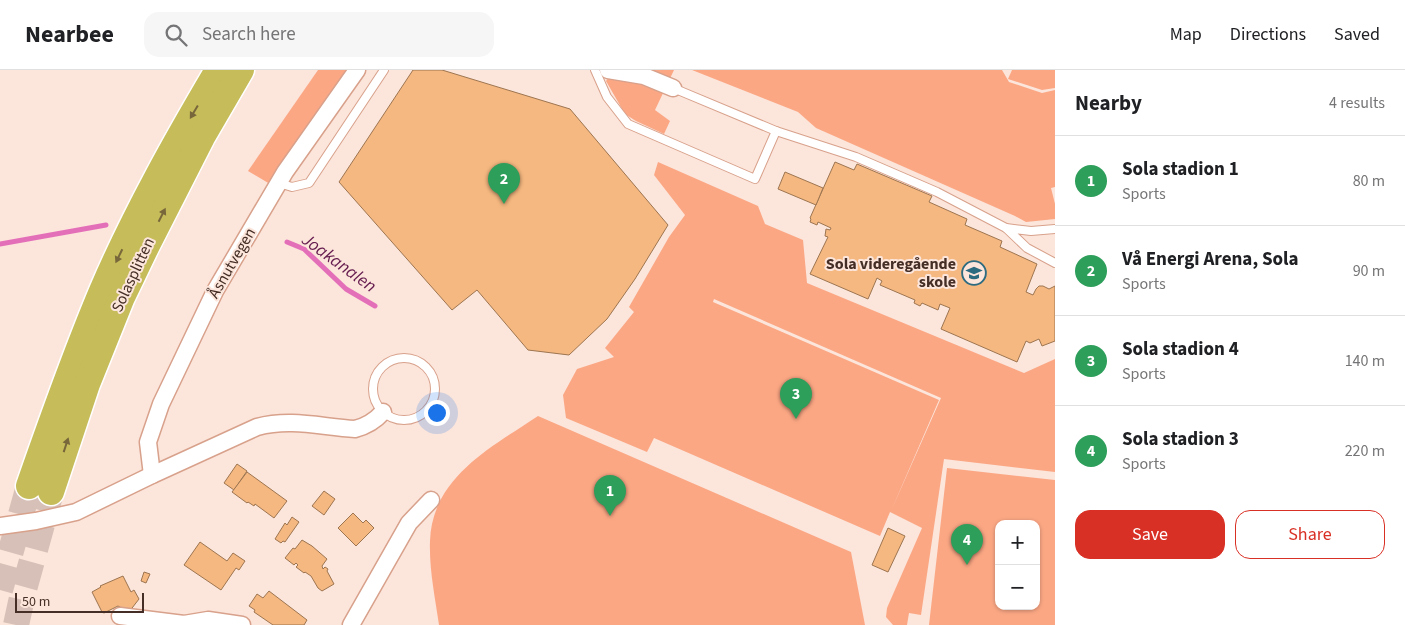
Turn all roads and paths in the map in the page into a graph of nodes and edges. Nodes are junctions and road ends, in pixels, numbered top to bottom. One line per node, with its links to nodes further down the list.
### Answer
1 (218, 70): 2 (highway, Solasplitten, one-way to 2)
2 (241, 70)
3 (357, 70): 9 (street, Åsnutvegen)
4 (384, 70): 9 (lane)
5 (595, 70): 8 (lane)
6 (608, 70): 7 (street)
7 (673, 88): 8 (lane)
8 (776, 131): 10 (lane)
9 (279, 183): 14 (street, Åsnutvegen)
10 (1006, 228): 11 (lane); 12 (lane)
11 (1055, 229)
12 (1055, 263)
13 (383, 412): 13 (lane); 14 (street)
14 (152, 475): 16 (street)
15 (431, 500): 19 (street)
16 (0, 526)
17 (120, 616): 18 (street)
18 (242, 625)
19 (351, 625)

